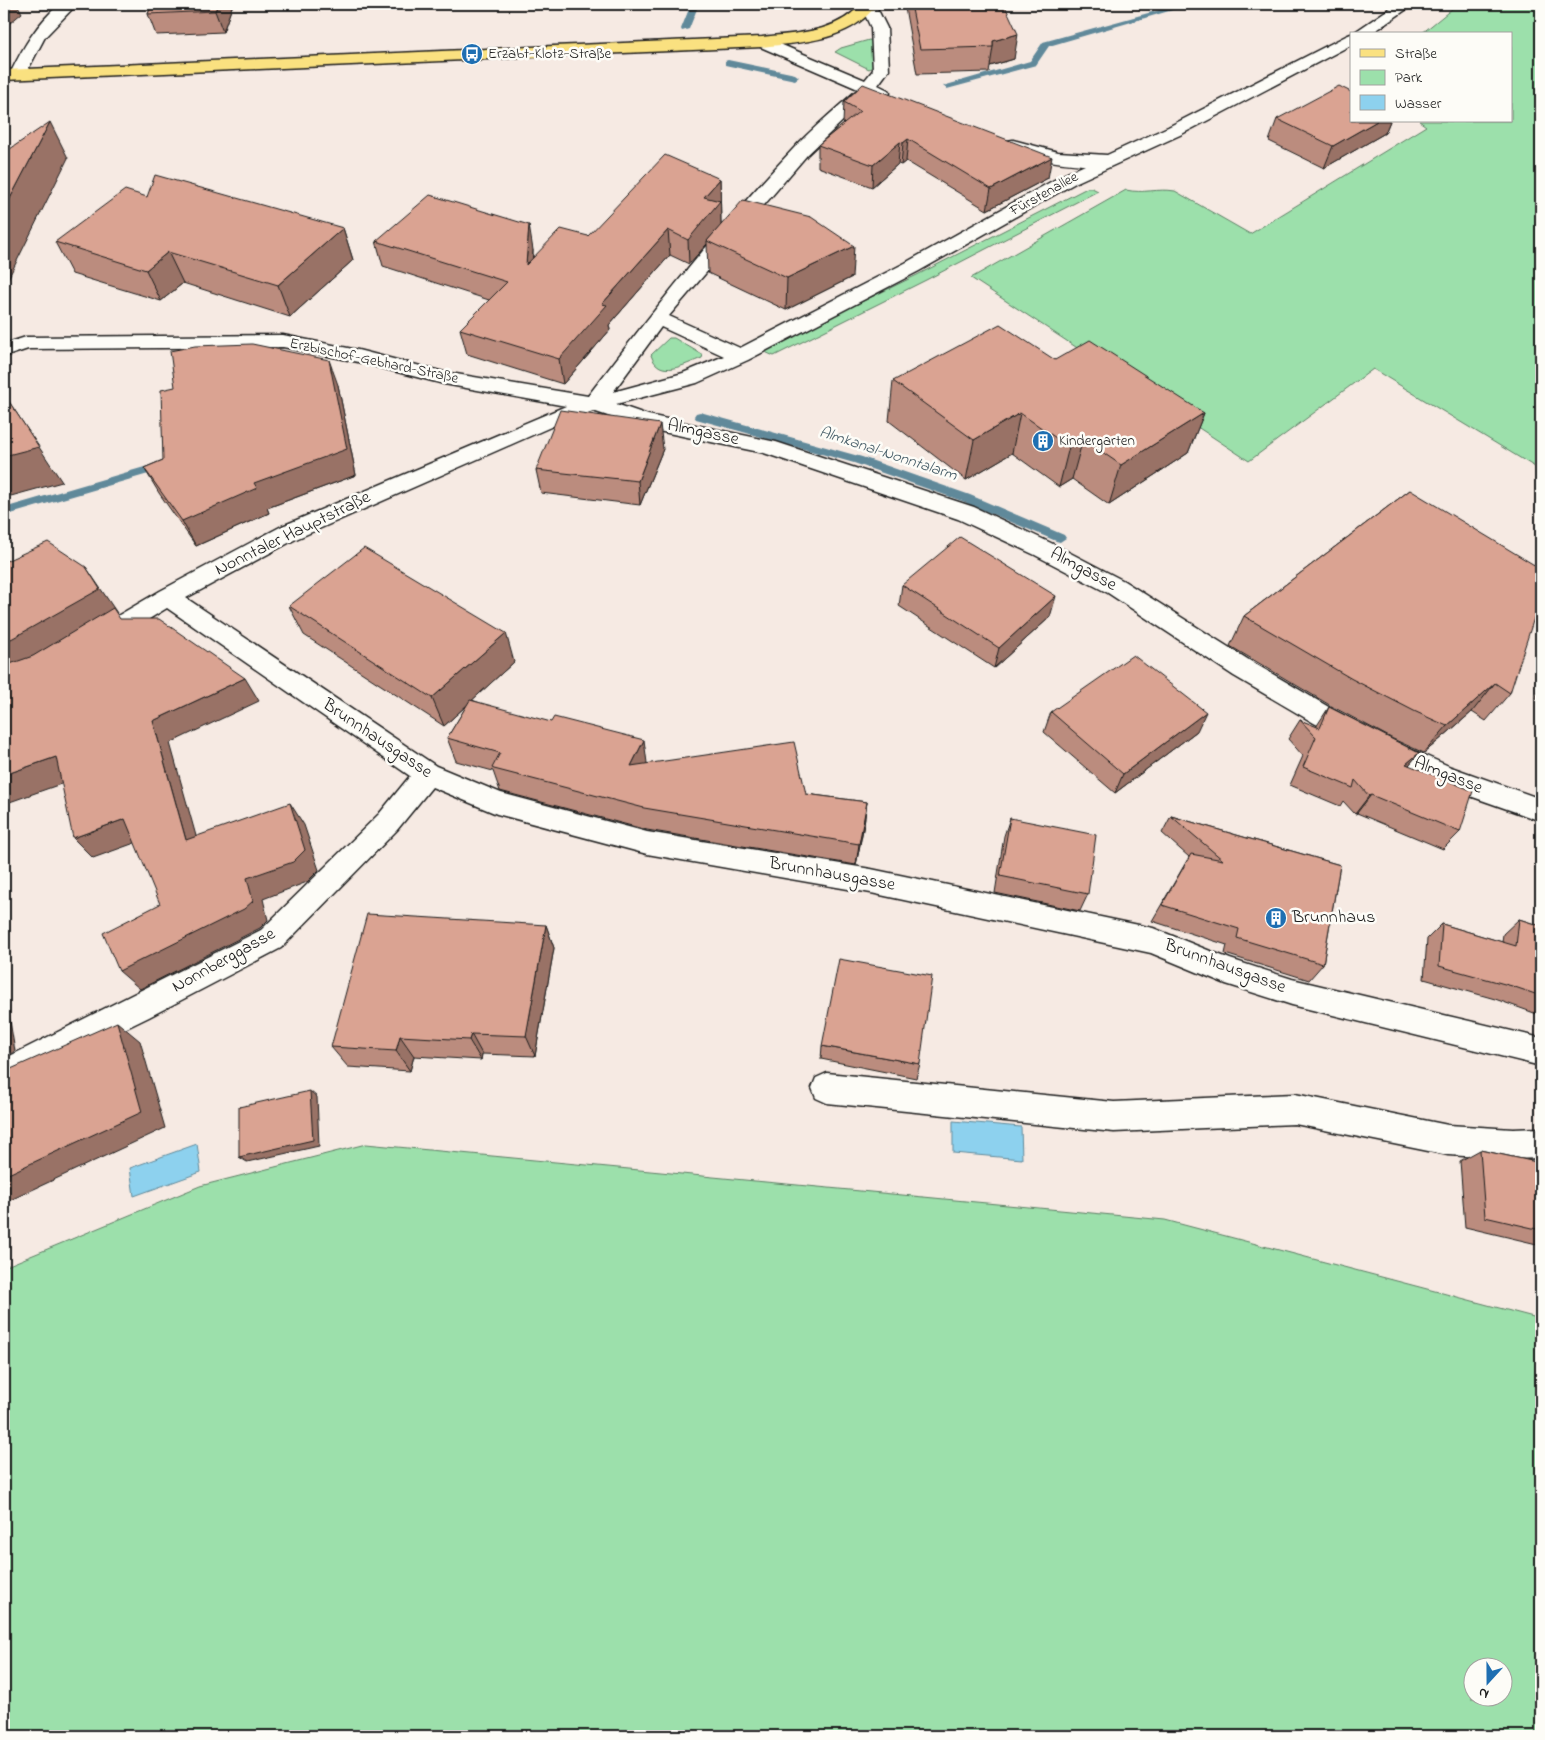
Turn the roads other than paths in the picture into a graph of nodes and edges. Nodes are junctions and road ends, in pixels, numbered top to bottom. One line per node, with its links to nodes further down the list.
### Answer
1 (69, 4): 7 (street)
2 (1406, 4): 4 (street)
3 (869, 5): 6 (main road); 8 (street)
4 (1363, 32)
5 (1350, 40): 11 (street, Fürstenallee)
6 (762, 42): 7 (main road); 8 (street)
7 (11, 74)
8 (868, 88): 9 (street); 12 (street)
9 (899, 100)
10 (998, 139): 11 (street)
11 (1108, 160): 14 (street, Fürstenallee)
12 (658, 319): 14 (street); 15 (street)
13 (4, 351): 15 (street, Erzbischof-Gebhard-Straße)
14 (741, 356): 15 (street, Fürstenallee)
15 (593, 404): 16 (street, Nonntaler Hauptstraße); 19 (street, Almgasse)
16 (168, 597): 17 (street, Nonntaler Hauptstraße); 18 (street, Brunnhausgasse)
17 (83, 647)
18 (427, 774): 20 (street, Brunnhausgasse); 21 (street, Nonnberggasse)
19 (1541, 810)
20 (1541, 1052)
21 (4, 1074)
22 (827, 1088): 23 (street)
23 (1541, 1143)

